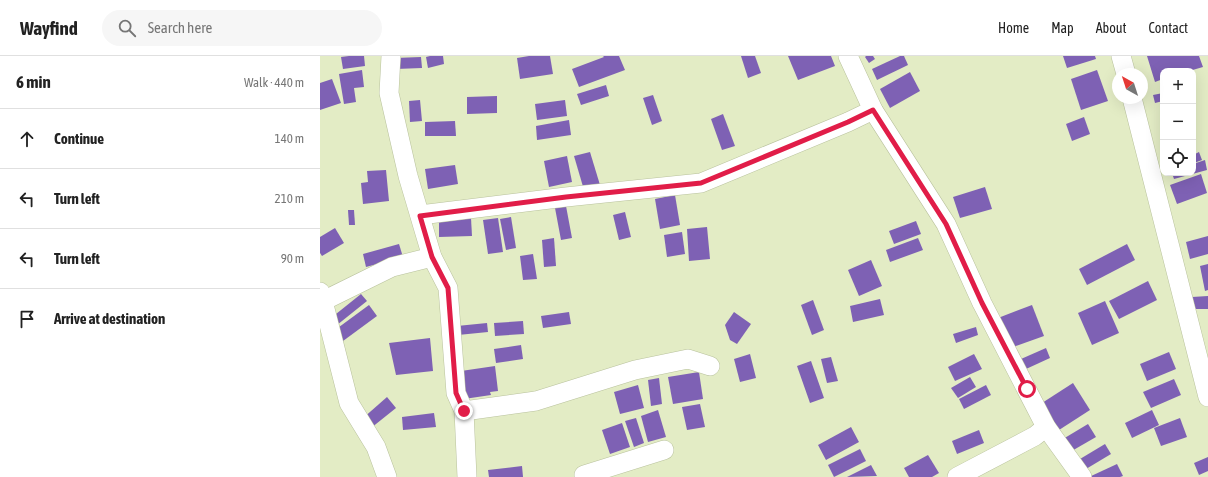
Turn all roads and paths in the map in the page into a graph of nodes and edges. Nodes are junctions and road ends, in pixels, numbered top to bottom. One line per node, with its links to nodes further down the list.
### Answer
1 (391, 56): 7 (street)
2 (848, 56): 6 (street)
3 (1121, 56): 4 (street)
4 (1124, 68)
5 (1134, 104): 11 (street)
6 (873, 110): 7 (street); 13 (street)
7 (420, 216): 8 (street)
8 (432, 257): 9 (street); 12 (street)
9 (321, 296): 16 (street)
10 (710, 366): 12 (street)
11 (1208, 397)
12 (464, 411): 17 (street)
13 (1046, 427): 18 (street); 19 (street)
14 (664, 450): 15 (street)
15 (580, 476)
16 (387, 477)
17 (467, 477)
18 (957, 477)
19 (1082, 477)

